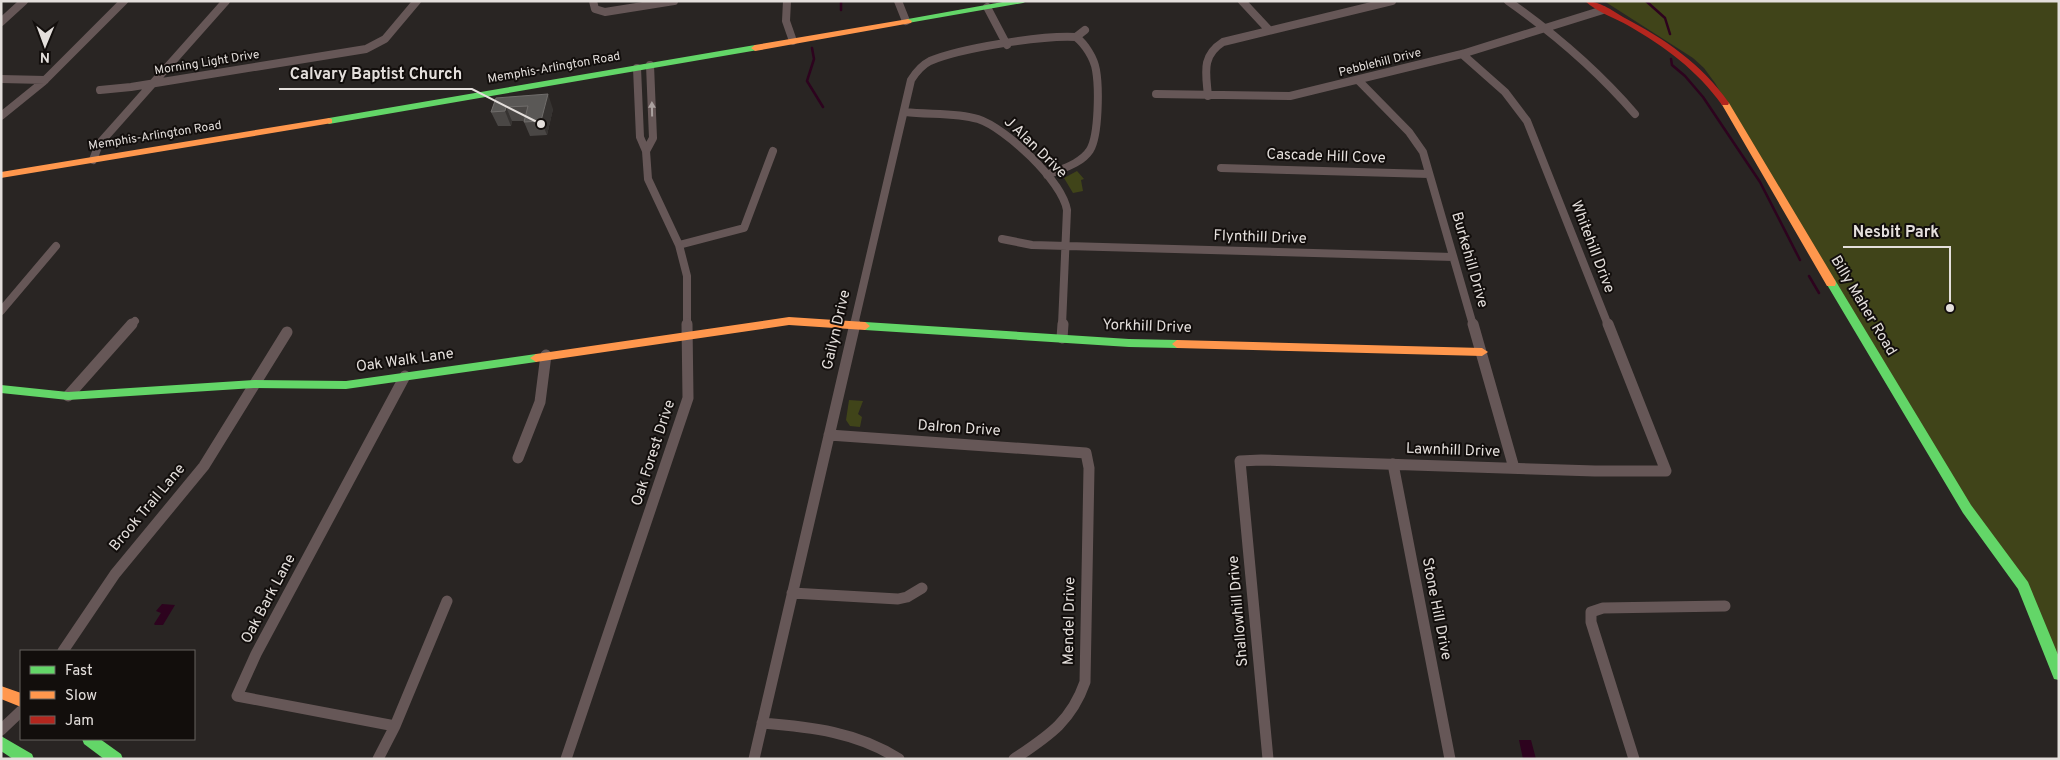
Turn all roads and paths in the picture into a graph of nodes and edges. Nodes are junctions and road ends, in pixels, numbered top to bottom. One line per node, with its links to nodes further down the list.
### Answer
1 (24, 1): 19 (street)
2 (124, 1): 30 (street)
3 (226, 1): 32 (street)
4 (417, 1): 32 (street, Morning Light Drive)
5 (593, 1): 16 (street)
6 (674, 1): 16 (street)
7 (787, 1): 24 (street)
8 (898, 1): 18 (street)
9 (1023, 1): 14 (street, Memphis-Arlington Road)
10 (1242, 1): 22 (street)
11 (1392, 1): 22 (street)
12 (1508, 1): 20 (street)
13 (1589, 1): 15 (street, Billy Maher Road)
14 (987, 8): 18 (street, Memphis-Arlington Road); 25 (street)
15 (1604, 10): 20 (street, Pebblehill Drive); 76 (street, Billy Maher Road)
16 (598, 11): 17 (street)
17 (592, 16)
18 (906, 21): 24 (street, Memphis-Arlington Road)
19 (1, 22)
20 (1546, 27): 26 (street, Pebblehill Drive); 37 (street)
21 (1085, 30): 23 (street)
22 (1269, 30): 35 (street)
23 (1076, 37): 25 (street, Gailyn Drive); 45 (street)
24 (793, 41): 27 (street, Memphis-Arlington Road)
25 (1006, 45): 36 (street, Gailyn Drive)
26 (1462, 54): 31 (street, Pebblehill Drive); 70 (street, Whitehill Drive)
27 (650, 66): 28 (street, Memphis-Arlington Road); 39 (street, Oak Forest Drive, one-way to 27)
28 (637, 68): 39 (street, Oak Forest Drive); 41 (street, Memphis-Arlington Road)
29 (1, 79): 30 (street)
30 (45, 80): 38 (street)
31 (1358, 80): 35 (street, Pebblehill Drive); 43 (street, Burkehill Drive)
32 (154, 83): 33 (street, Morning Light Drive); 41 (street)
33 (100, 90)
34 (1156, 94): 35 (street, Pebblehill Drive)
35 (1208, 96)
36 (904, 112): 45 (street, J Alan Drive); 54 (street, Gailyn Drive)
37 (1635, 114)
38 (1, 116)
39 (646, 151): 47 (street, Oak Forest Drive)
40 (774, 151): 47 (street)
41 (93, 160): 44 (street, Memphis-Arlington Road)
42 (1221, 168): 43 (street, Cascade Hill Cove)
43 (1429, 174): 50 (street, Burkehill Drive)
44 (1, 175)
45 (1047, 175): 49 (street, J Alan Drive)
46 (1002, 240): 49 (street, Flynthill Drive)
47 (679, 244): 56 (street, Oak Forest Drive)
48 (56, 246): 51 (street)
49 (1065, 246): 50 (street, Flynthill Drive); 57 (street, J Alan Drive)
50 (1453, 257): 58 (street, Burkehill Drive)
51 (1, 311)
52 (135, 321): 63 (street)
53 (811, 324): 54 (street, Yorkhill Drive); 56 (street, Oak Walk Lane)
54 (853, 326): 57 (street, Yorkhill Drive); 64 (street, Gailyn Drive)
55 (287, 332): 61 (street, Brook Trail Lane)
56 (688, 334): 59 (street, Oak Walk Lane); 88 (street, Oak Forest Drive)
57 (1062, 338): 58 (street, Yorkhill Drive)
58 (1482, 352): 69 (street, Burkehill Drive)
59 (546, 356): 60 (street, Oak Walk Lane); 66 (street)
60 (405, 376): 61 (street, Oak Walk Lane); 81 (street, Oak Bark Lane)
61 (254, 384): 63 (street, Oak Walk Lane); 75 (street, Brook Trail Lane)
62 (1, 389): 63 (street, Oak Walk Lane)
63 (68, 396)
64 (829, 435): 65 (street, Dalron Drive); 72 (street, Gailyn Drive)
65 (1086, 453): 91 (street, Mendel Drive)
66 (518, 458)
67 (1240, 461): 68 (street, Lawnhill Drive); 92 (street, Shallowhill Drive)
68 (1393, 464): 69 (street, Lawnhill Drive); 93 (street, Stone Hill Drive)
69 (1514, 468): 70 (street, Lawnhill Drive)
70 (1666, 471)
71 (922, 588): 72 (street)
72 (792, 593): 80 (street, Gailyn Drive)
73 (447, 601): 81 (street)
74 (1726, 606): 94 (street)
75 (64, 650)
76 (2059, 674)
77 (1, 692): 78 (street)
78 (20, 700)
79 (20, 711): 82 (street)
80 (762, 723): 89 (street, Gailyn Drive); 90 (street)
81 (396, 726): 87 (street)
82 (1, 730)
83 (90, 740): 86 (street)
84 (1, 743): 85 (street)
85 (27, 759)
86 (116, 759)
87 (378, 759)
88 (566, 759)
89 (754, 759)
90 (899, 759)
91 (1014, 759)
92 (1268, 759)
93 (1450, 759)
94 (1634, 759)

